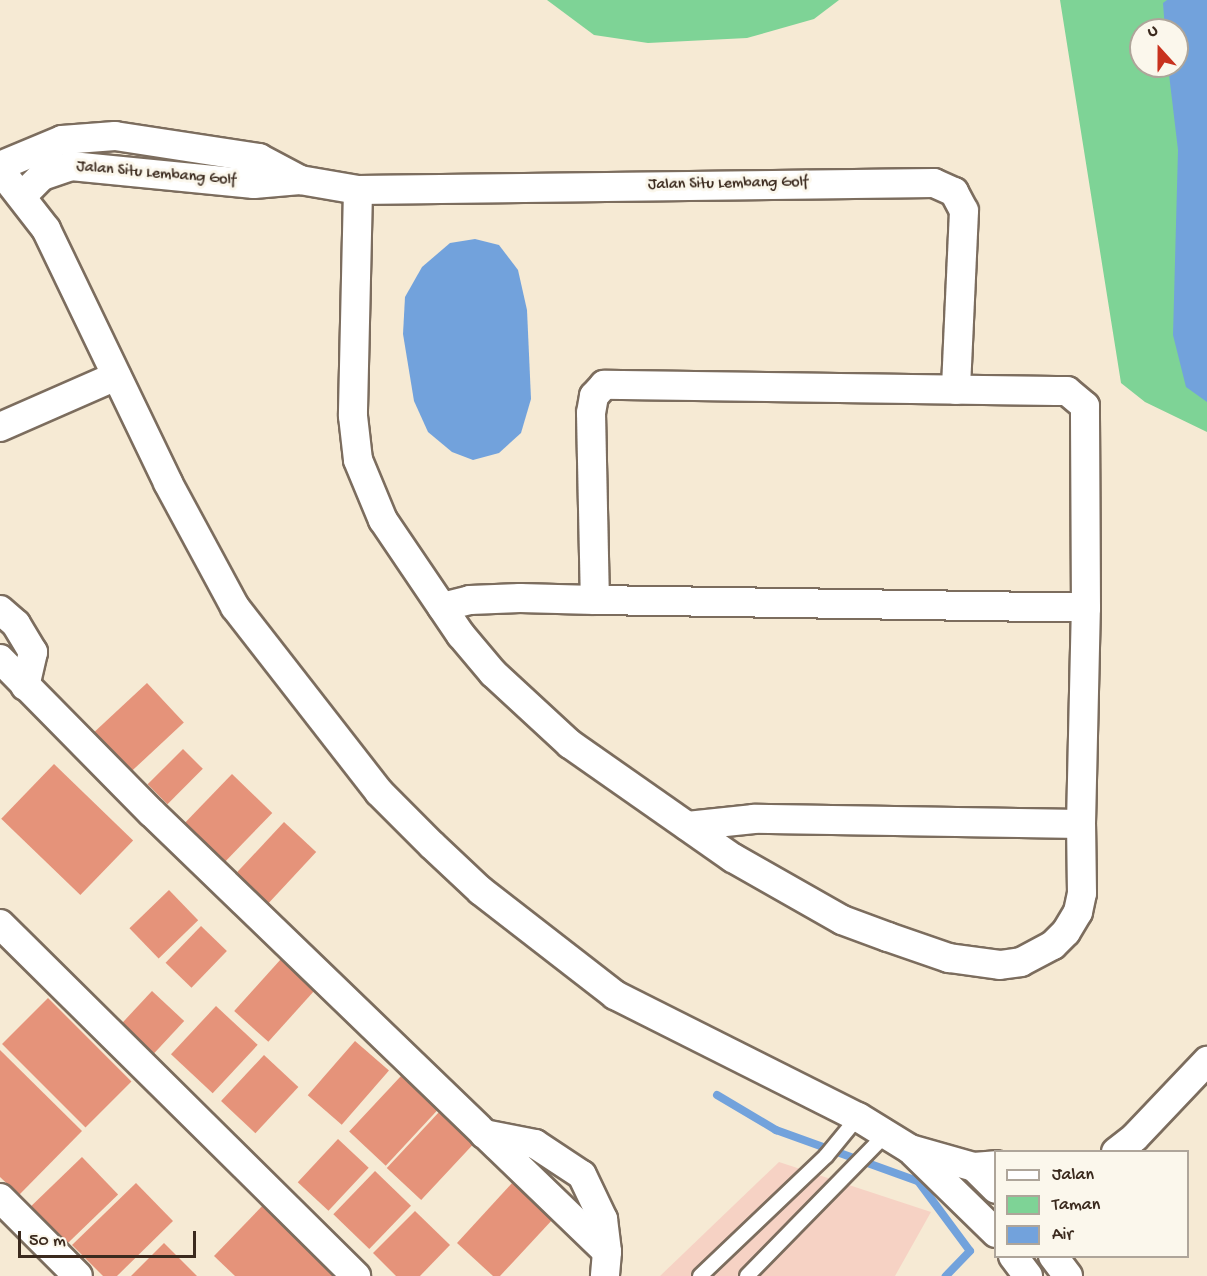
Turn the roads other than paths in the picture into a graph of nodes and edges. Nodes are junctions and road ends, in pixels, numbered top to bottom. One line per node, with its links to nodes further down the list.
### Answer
1 (158, 144): 2 (street, Jalan Situ Lembang Golf); 3 (street); 4 (street, Jalan Situ Lembang Golf)
2 (0, 168): 6 (street)
3 (149, 176): 4 (street, Jalan Situ Lembang Golf); 6 (street, Jalan Situ Lembang Golf)
4 (300, 180): 5 (street, Jalan Situ Lembang Golf)
5 (358, 190): 8 (street, Jalan Situ Lembang Golf); 11 (street)
6 (22, 196): 7 (street)
7 (116, 376): 9 (street); 20 (street)
8 (956, 390): 10 (street); 12 (street)
9 (0, 427)
10 (594, 600): 11 (street); 12 (street)
11 (441, 607): 17 (street)
12 (1086, 608): 16 (street)
13 (0, 610): 15 (street)
14 (0, 659): 15 (street)
15 (25, 686): 21 (street)
16 (1081, 824): 17 (street); 17 (street)
17 (687, 826)
18 (0, 924): 33 (street)
19 (1207, 1061): 24 (street)
20 (858, 1117): 22 (street); 34 (lane)
21 (484, 1134): 31 (street); 31 (street)
22 (885, 1135): 23 (street); 35 (lane)
23 (910, 1149): 25 (street); 28 (street)
24 (1118, 1150)
25 (985, 1166): 26 (street)
26 (994, 1185)
27 (0, 1198): 32 (street)
28 (994, 1231)
29 (1015, 1258): 36 (street)
30 (1054, 1258): 37 (street)
31 (606, 1264)
32 (78, 1276)
33 (356, 1276)
34 (700, 1276)
35 (747, 1276)
36 (1028, 1276)
37 (1068, 1276)

